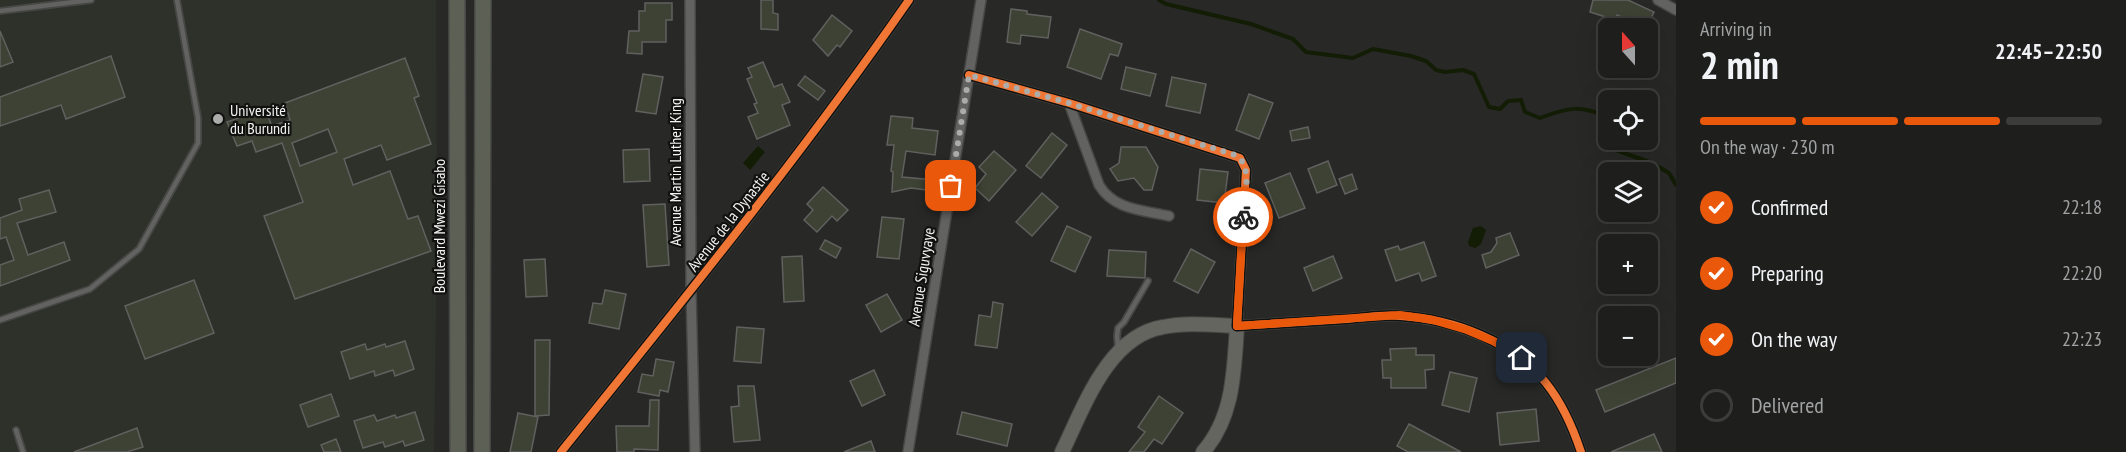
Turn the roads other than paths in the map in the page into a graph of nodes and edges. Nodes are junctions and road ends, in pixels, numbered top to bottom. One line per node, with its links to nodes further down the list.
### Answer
1 (91, 0): 10 (lane)
2 (177, 0): 18 (lane)
3 (457, 0): 14 (main road, Boulevard Mwezi Gisabo)
4 (483, 0): 15 (main road)
5 (690, 0): 17 (street, Avenue Martin Luther King)
6 (909, 0): 17 (street, Avenue de la Dynastie)
7 (981, 0): 11 (street, Avenue Siguvyaye)
8 (1658, 0): 9 (street)
9 (1676, 10)
10 (0, 11)
11 (969, 75): 12 (street); 27 (street, Avenue Siguvyaye)
12 (1069, 103): 13 (street); 19 (street)
13 (1169, 216)
14 (458, 220): 15 (main road); 23 (main road, Boulevard Mwezi Gisabo)
15 (482, 222): 24 (main road)
16 (1148, 281): 20 (lane)
17 (691, 291): 25 (street, Avenue de la Dynastie); 26 (street, Avenue Martin Luther King)
18 (0, 320)
19 (1237, 326): 20 (street); 29 (street); 30 (street)
20 (1118, 351): 28 (street)
21 (16, 430): 22 (lane)
22 (23, 452)
23 (458, 452)
24 (482, 452)
25 (561, 452)
26 (695, 452)
27 (908, 452)
28 (1062, 452)
29 (1203, 452)
30 (1581, 452)

